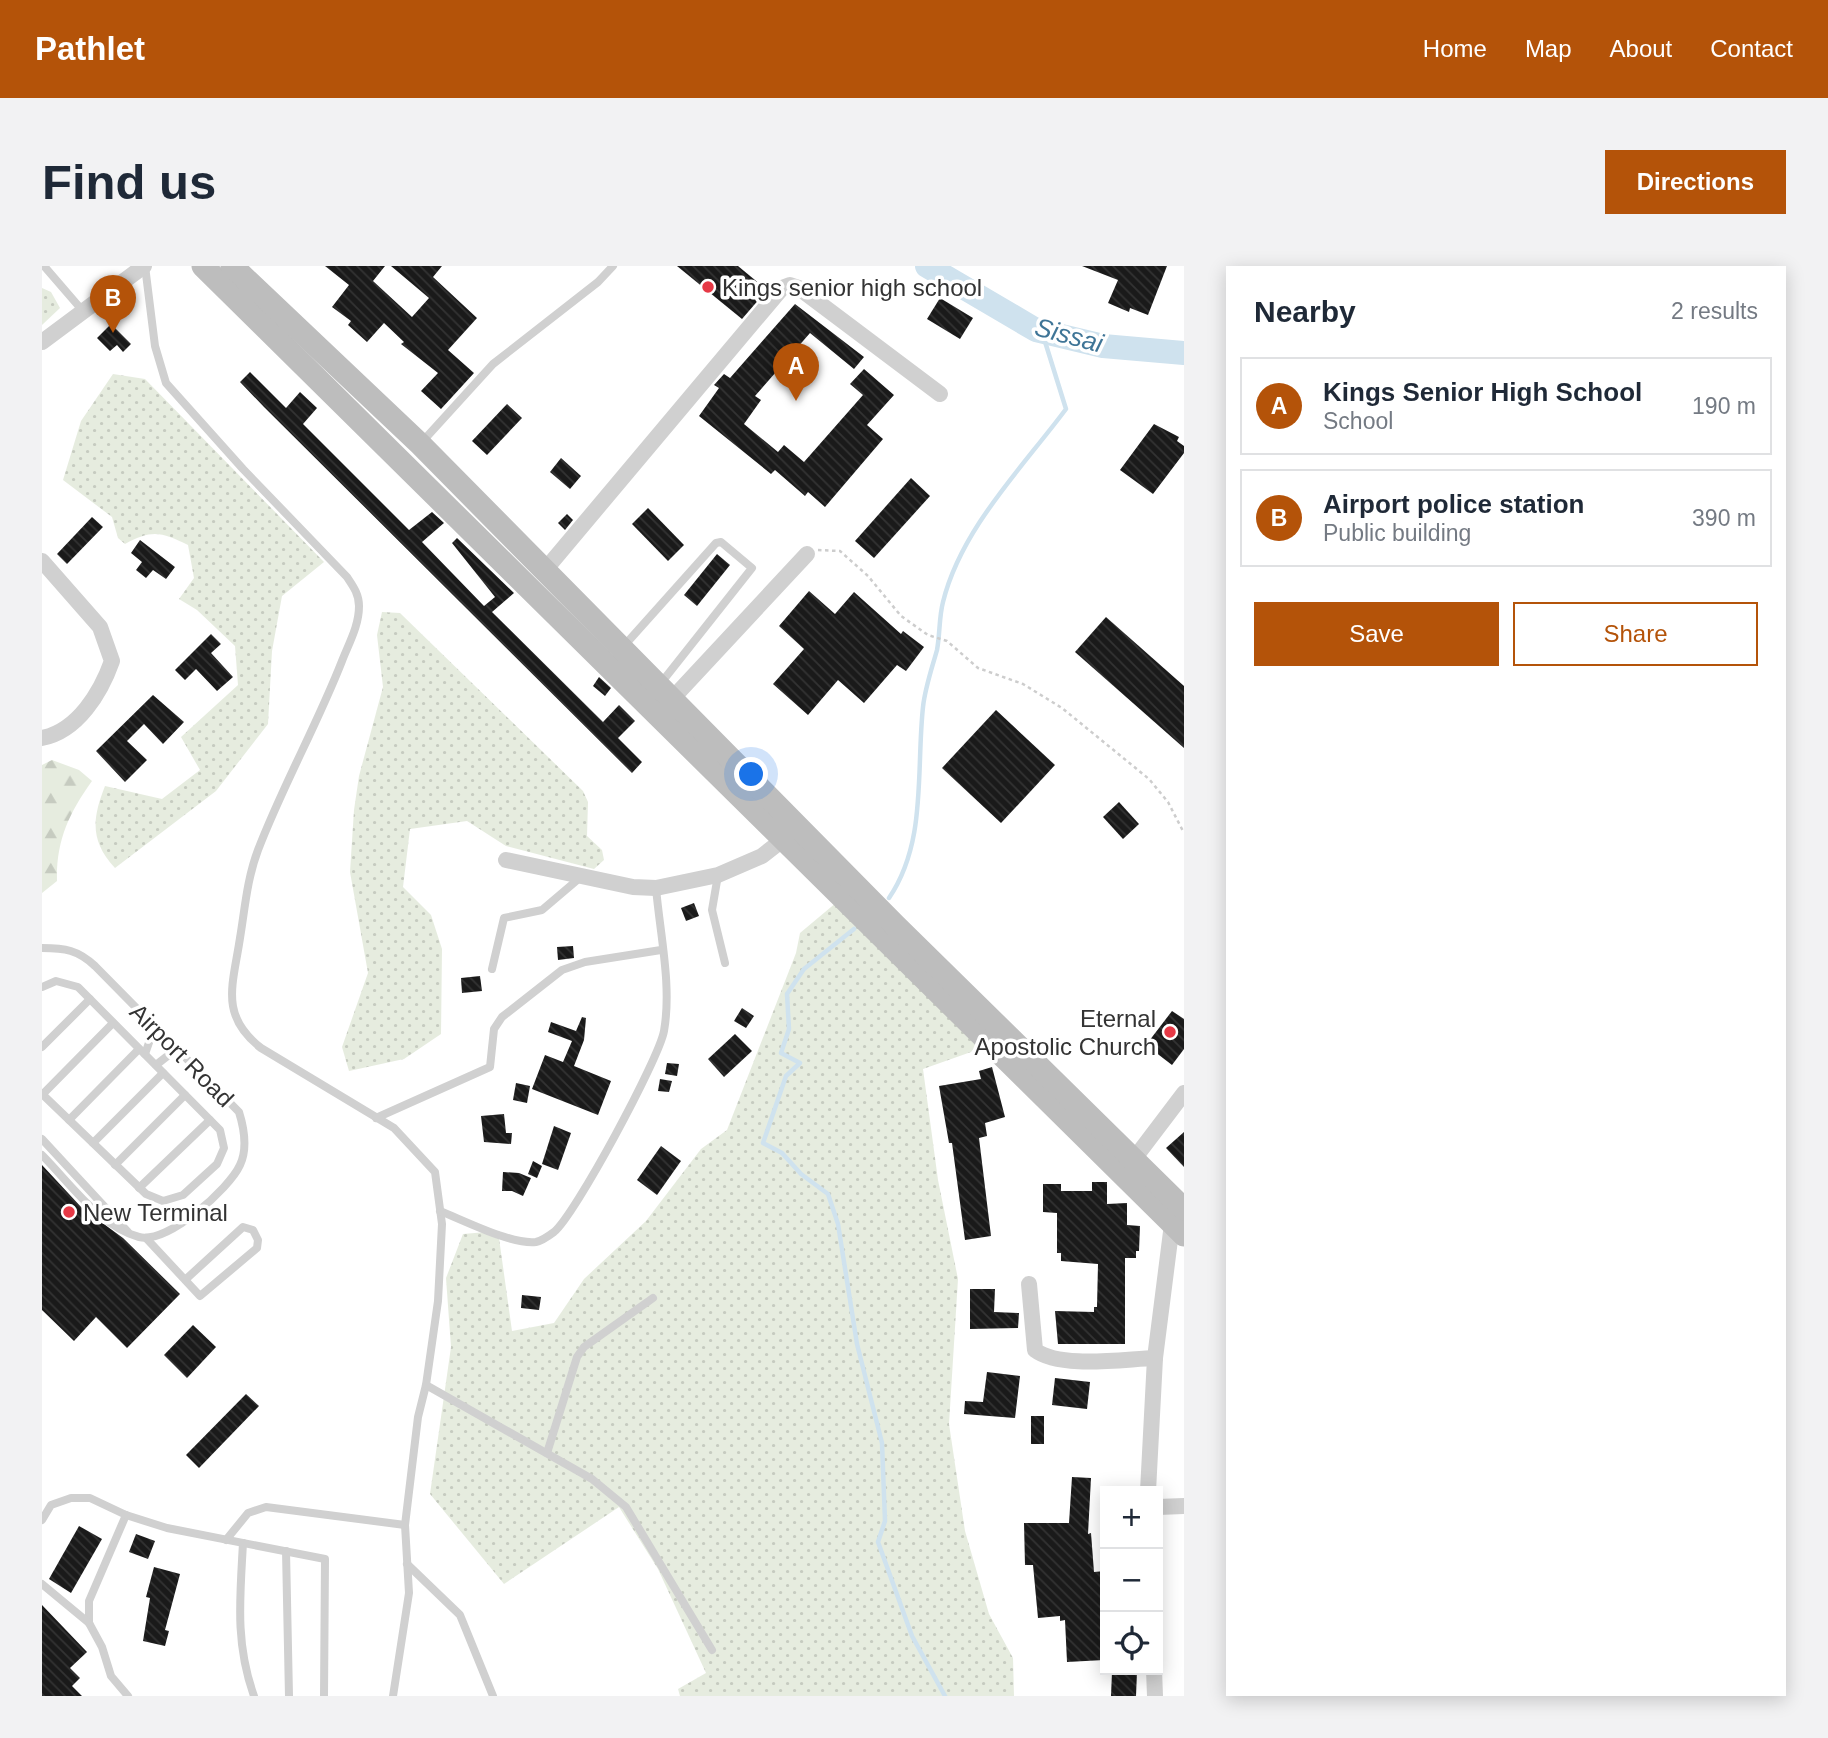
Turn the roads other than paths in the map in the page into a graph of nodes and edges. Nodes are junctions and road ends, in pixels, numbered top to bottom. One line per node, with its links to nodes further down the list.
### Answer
1 (44, 266): 6 (lane)
2 (144, 266): 6 (street); 38 (lane)
3 (203, 266): 16 (street)
4 (232, 266): 9 (street)
5 (613, 266): 9 (lane)
6 (82, 310): 7 (street)
7 (42, 342)
8 (940, 394): 12 (street)
9 (420, 444): 12 (street)
10 (807, 554): 14 (street)
11 (42, 561): 15 (street)
12 (545, 570): 13 (street)
13 (622, 648): 14 (street); 14 (lane)
14 (666, 692): 16 (street)
15 (42, 738)
16 (791, 834): 19 (street); 21 (street)
17 (506, 860): 18 (street)
18 (584, 874): 20 (street); 25 (lane)
19 (718, 876): 20 (street); 24 (lane)
20 (656, 888): 23 (lane)
21 (888, 931): 44 (street); 48 (street)
22 (42, 948): 28 (lane, Airport Road)
23 (661, 950): 38 (lane); 47 (lane)
24 (725, 963)
25 (492, 969)
26 (42, 987): 27 (lane)
27 (90, 999): 29 (lane); 30 (lane)
28 (132, 1004): 31 (lane); 33 (lane, Airport Road)
29 (113, 1023): 31 (lane); 36 (lane)
30 (42, 1047)
31 (142, 1051): 32 (lane); 39 (lane)
32 (156, 1065): 33 (lane); 34 (lane)
33 (195, 1067): 50 (lane, Airport Road)
34 (163, 1073): 37 (lane); 42 (lane)
35 (1184, 1093): 44 (street)
36 (42, 1094): 39 (lane)
37 (185, 1095): 40 (lane); 45 (lane)
38 (376, 1118): 47 (lane)
39 (69, 1120): 42 (lane)
40 (210, 1120): 46 (lane); 46 (lane)
41 (42, 1139): 49 (lane)
42 (93, 1143): 45 (lane)
43 (42, 1155): 49 (lane)
44 (1134, 1159): 48 (street)
45 (115, 1164): 46 (lane)
46 (139, 1188)
47 (440, 1211): 55 (lane)
48 (1180, 1223): 54 (street)
49 (129, 1233): 50 (lane)
50 (146, 1238): 51 (lane)
51 (185, 1280): 51 (lane)
52 (1029, 1283): 54 (street)
53 (653, 1298): 56 (lane)
54 (1155, 1358): 57 (street)
55 (426, 1385): 56 (lane); 62 (lane)
56 (547, 1453): 69 (lane)
57 (1148, 1486)
58 (1184, 1506): 59 (street)
59 (1163, 1507)
60 (126, 1515): 61 (lane); 63 (lane); 68 (lane)
61 (42, 1520)
62 (405, 1525): 63 (lane); 66 (lane)
63 (226, 1539): 64 (lane)
64 (243, 1543): 65 (lane); 72 (lane)
65 (286, 1551): 73 (lane); 74 (lane)
66 (407, 1564): 75 (lane); 76 (lane)
67 (42, 1584): 68 (lane)
68 (89, 1623): 71 (lane)
69 (712, 1650)
70 (1154, 1675): 77 (street)
71 (128, 1696)
72 (254, 1696)
73 (289, 1696)
74 (324, 1696)
75 (394, 1696)
76 (493, 1696)
77 (1155, 1696)

